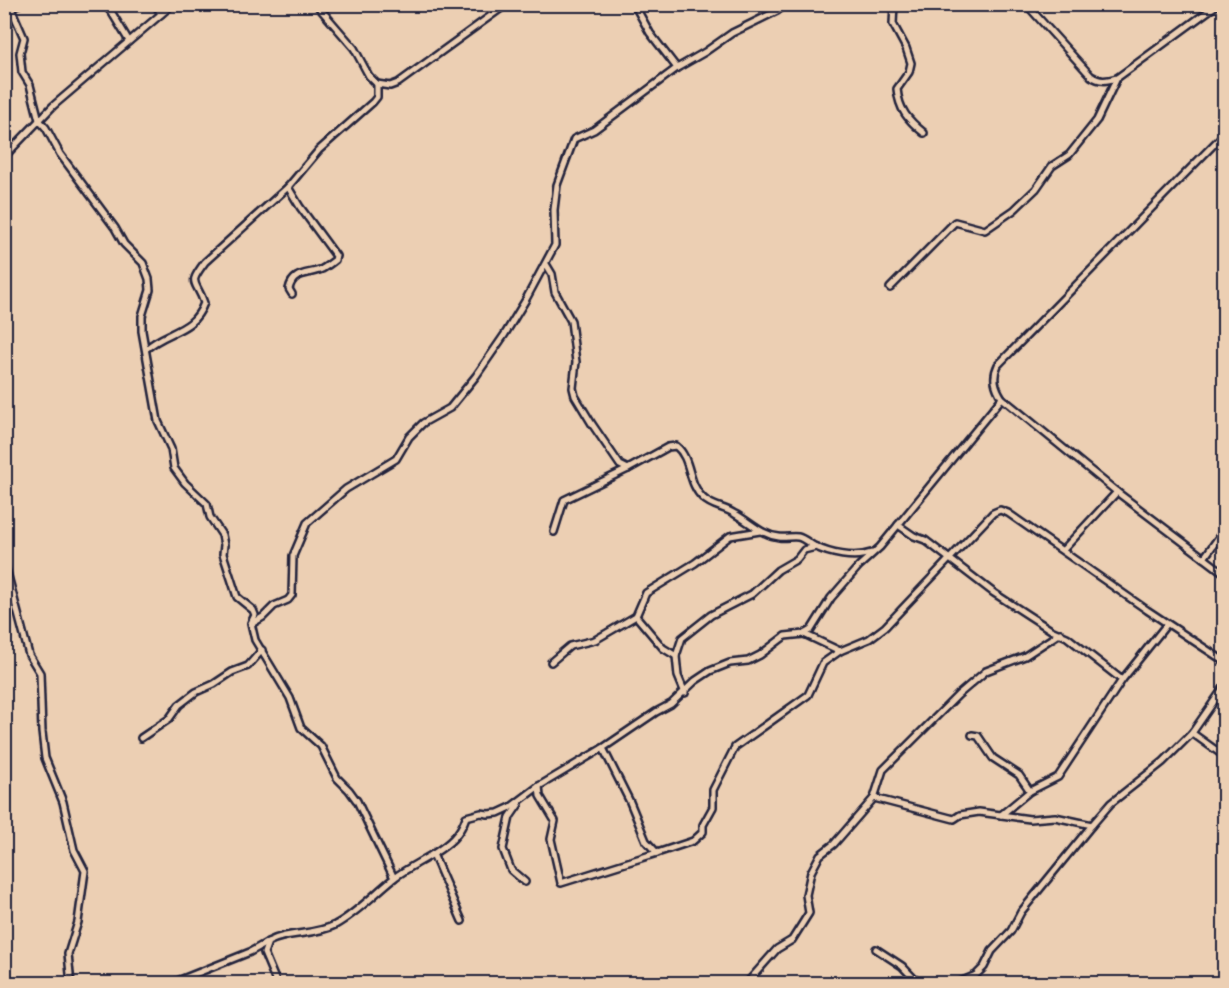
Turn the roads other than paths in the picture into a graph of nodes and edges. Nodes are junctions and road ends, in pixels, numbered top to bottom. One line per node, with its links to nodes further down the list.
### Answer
1 (19, 4): 12 (street)
2 (104, 4): 14 (street)
3 (155, 4): 13 (street)
4 (173, 4): 13 (street)
5 (316, 4): 17 (street)
6 (507, 4): 17 (street)
7 (634, 4): 15 (street)
8 (786, 4): 15 (street)
9 (894, 4): 19 (street)
10 (1026, 4): 16 (street)
11 (1218, 4): 16 (street)
12 (9, 7): 18 (street)
13 (161, 14): 14 (street)
14 (129, 41): 18 (street)
15 (677, 68): 23 (street)
16 (1117, 78): 24 (street)
17 (377, 84): 22 (street)
18 (39, 120): 21 (street); 26 (street)
19 (924, 133)
20 (1224, 134): 27 (street)
21 (4, 157)
22 (288, 187): 25 (street); 26 (street)
23 (546, 264): 28 (street); 42 (street)
24 (890, 288)
25 (292, 294)
26 (146, 349): 42 (street)
27 (1002, 398): 29 (street); 30 (street)
28 (628, 469): 32 (street); 33 (street)
29 (1117, 492): 35 (street); 38 (street)
30 (898, 525): 36 (street); 37 (street)
31 (1224, 530): 38 (street)
32 (760, 531): 34 (street); 41 (street)
33 (554, 532)
34 (816, 547): 36 (street); 48 (street)
35 (1063, 550): 37 (street); 43 (street)
36 (873, 552): 45 (street)
37 (949, 558): 44 (street); 47 (street)
38 (1204, 558): 40 (street)
39 (4, 561): 73 (street)
40 (1224, 573)
41 (636, 616): 48 (street); 50 (street)
42 (251, 623): 46 (street)
43 (1167, 624): 49 (street); 51 (street)
44 (1060, 633): 51 (street); 61 (street)
45 (804, 634): 47 (street); 53 (street)
46 (262, 650): 56 (street); 67 (street)
47 (840, 651): 65 (street)
48 (676, 656): 53 (street)
49 (1224, 661)
50 (551, 662)
51 (1122, 680): 60 (street)
52 (1224, 687): 54 (street)
53 (685, 693): 57 (street)
54 (1192, 733): 58 (street); 64 (street)
55 (972, 735): 60 (street)
56 (141, 738)
57 (603, 748): 59 (street); 65 (street)
58 (1224, 756)
59 (539, 786): 62 (street); 65 (street)
60 (1030, 791): 63 (street)
61 (874, 798): 63 (street); 76 (street)
62 (522, 800): 66 (street); 68 (street)
63 (1001, 815): 64 (street)
64 (1092, 825): 72 (street)
65 (657, 853)
66 (434, 854): 67 (street); 69 (street)
67 (394, 878): 70 (street)
68 (525, 882)
69 (462, 921)
70 (268, 942): 74 (street); 75 (street)
71 (876, 949): 77 (street)
72 (969, 982): 78 (street)
73 (71, 984)
74 (170, 984)
75 (277, 984)
76 (746, 984)
77 (919, 984)
78 (955, 984)

